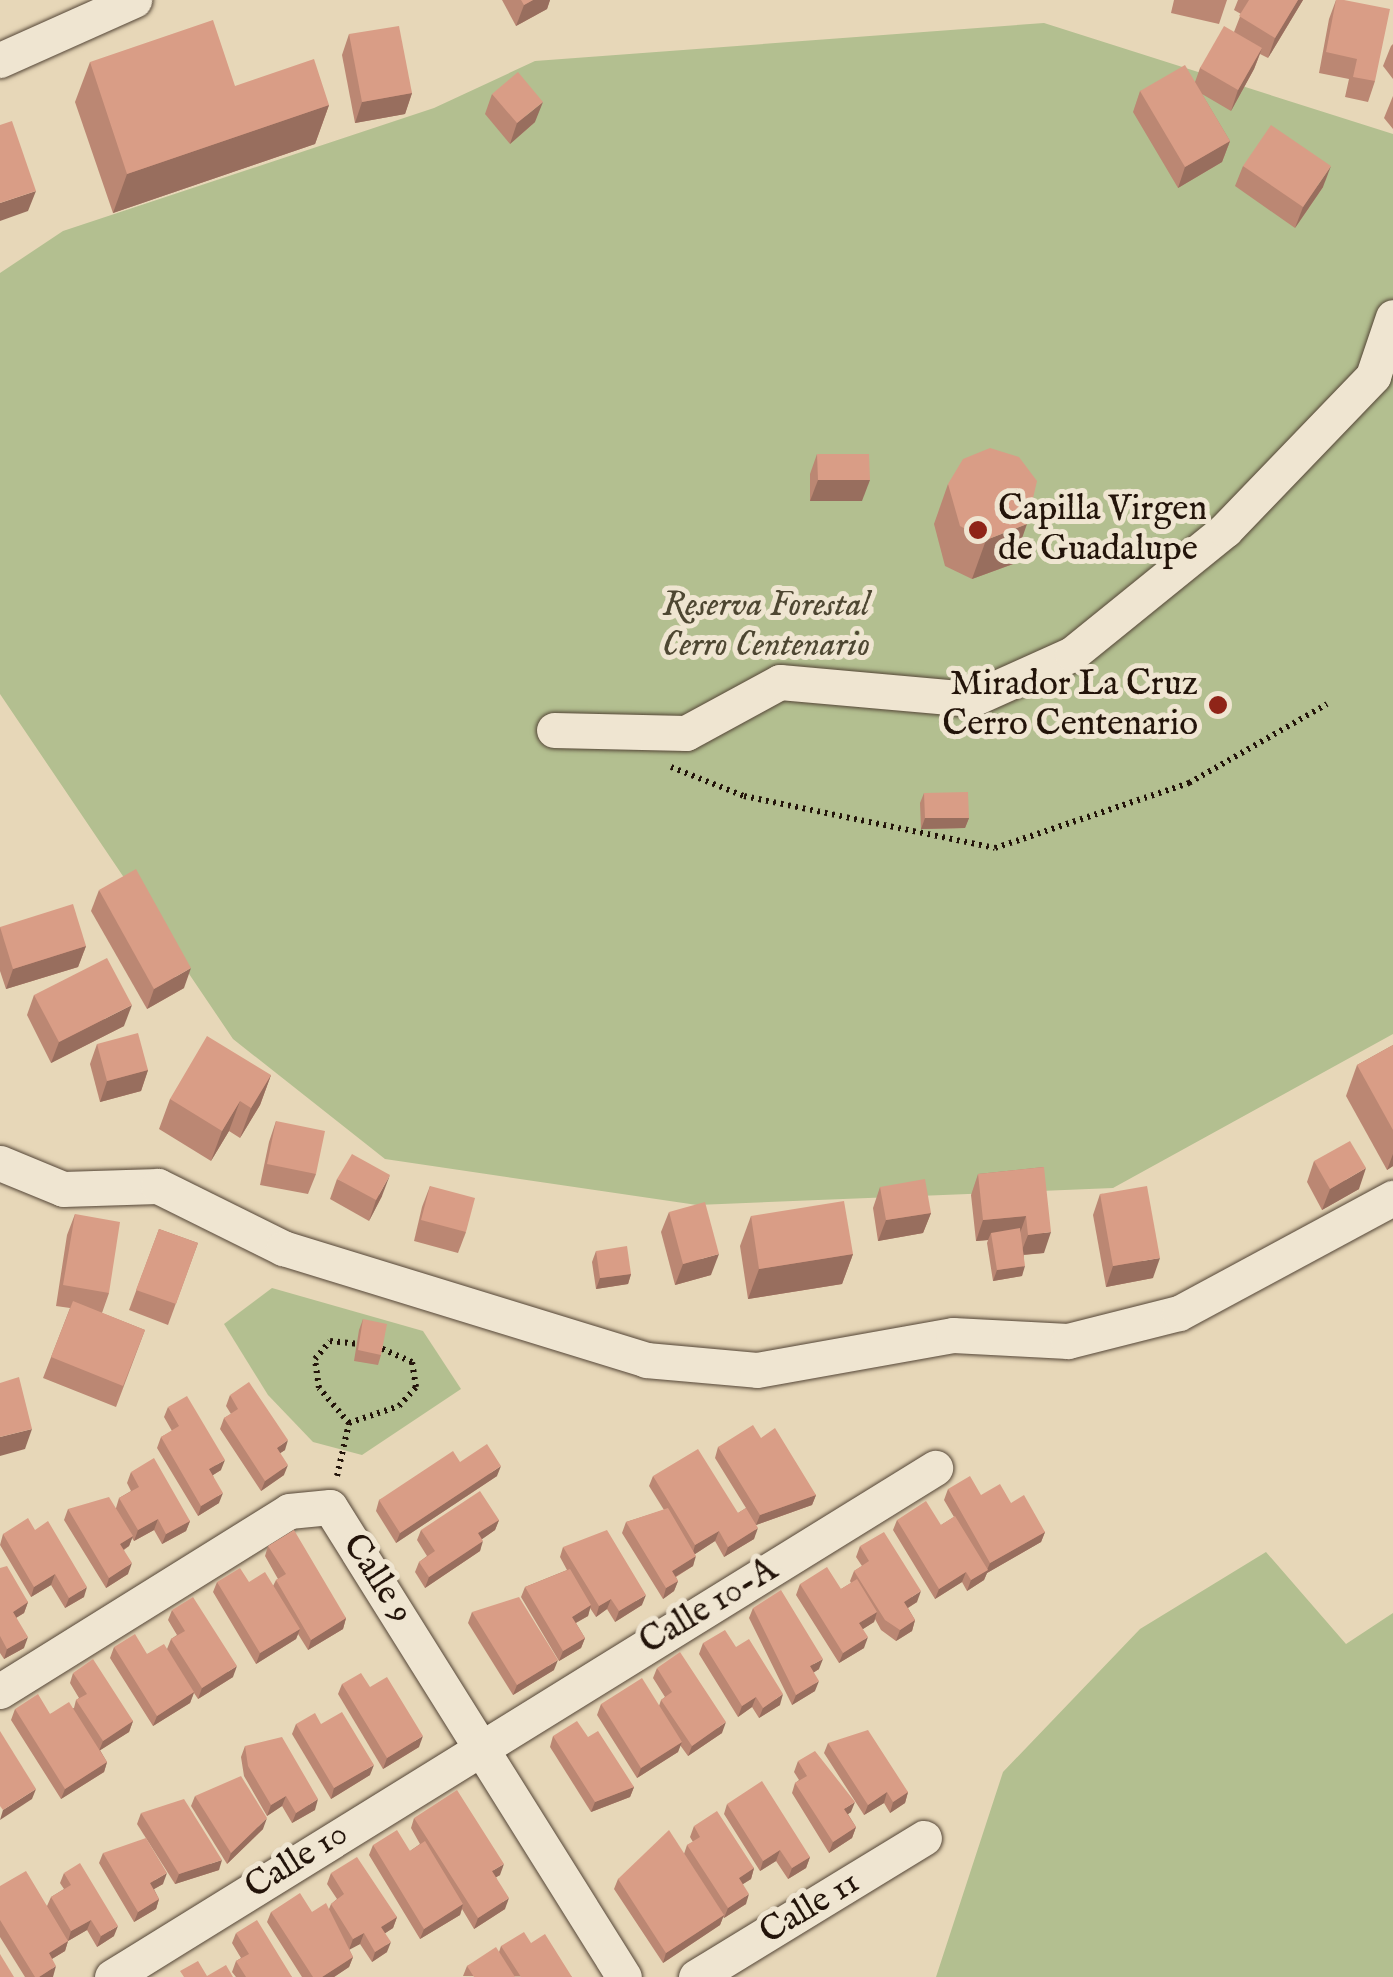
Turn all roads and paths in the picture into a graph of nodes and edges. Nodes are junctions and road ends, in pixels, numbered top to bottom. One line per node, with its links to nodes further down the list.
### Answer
1 (134, 0): 2 (street)
2 (0, 60)
3 (1393, 317): 6 (street)
4 (1327, 704): 6 (path)
5 (554, 730): 6 (street)
6 (634, 732)
7 (0, 1164): 8 (street)
8 (1393, 1198)
9 (357, 1344): 11 (path)
10 (381, 1348): 11 (path)
11 (348, 1423): 13 (path)
12 (935, 1468): 15 (street, Calle 10-A)
13 (330, 1506): 14 (street, Calle 9); 15 (street, Calle 9)
14 (0, 1690)
15 (482, 1746): 17 (street, Calle 10); 18 (street, Calle 9)
16 (924, 1838): 19 (street, Calle 11)
17 (112, 1977)
18 (624, 1977)
19 (696, 1977)

